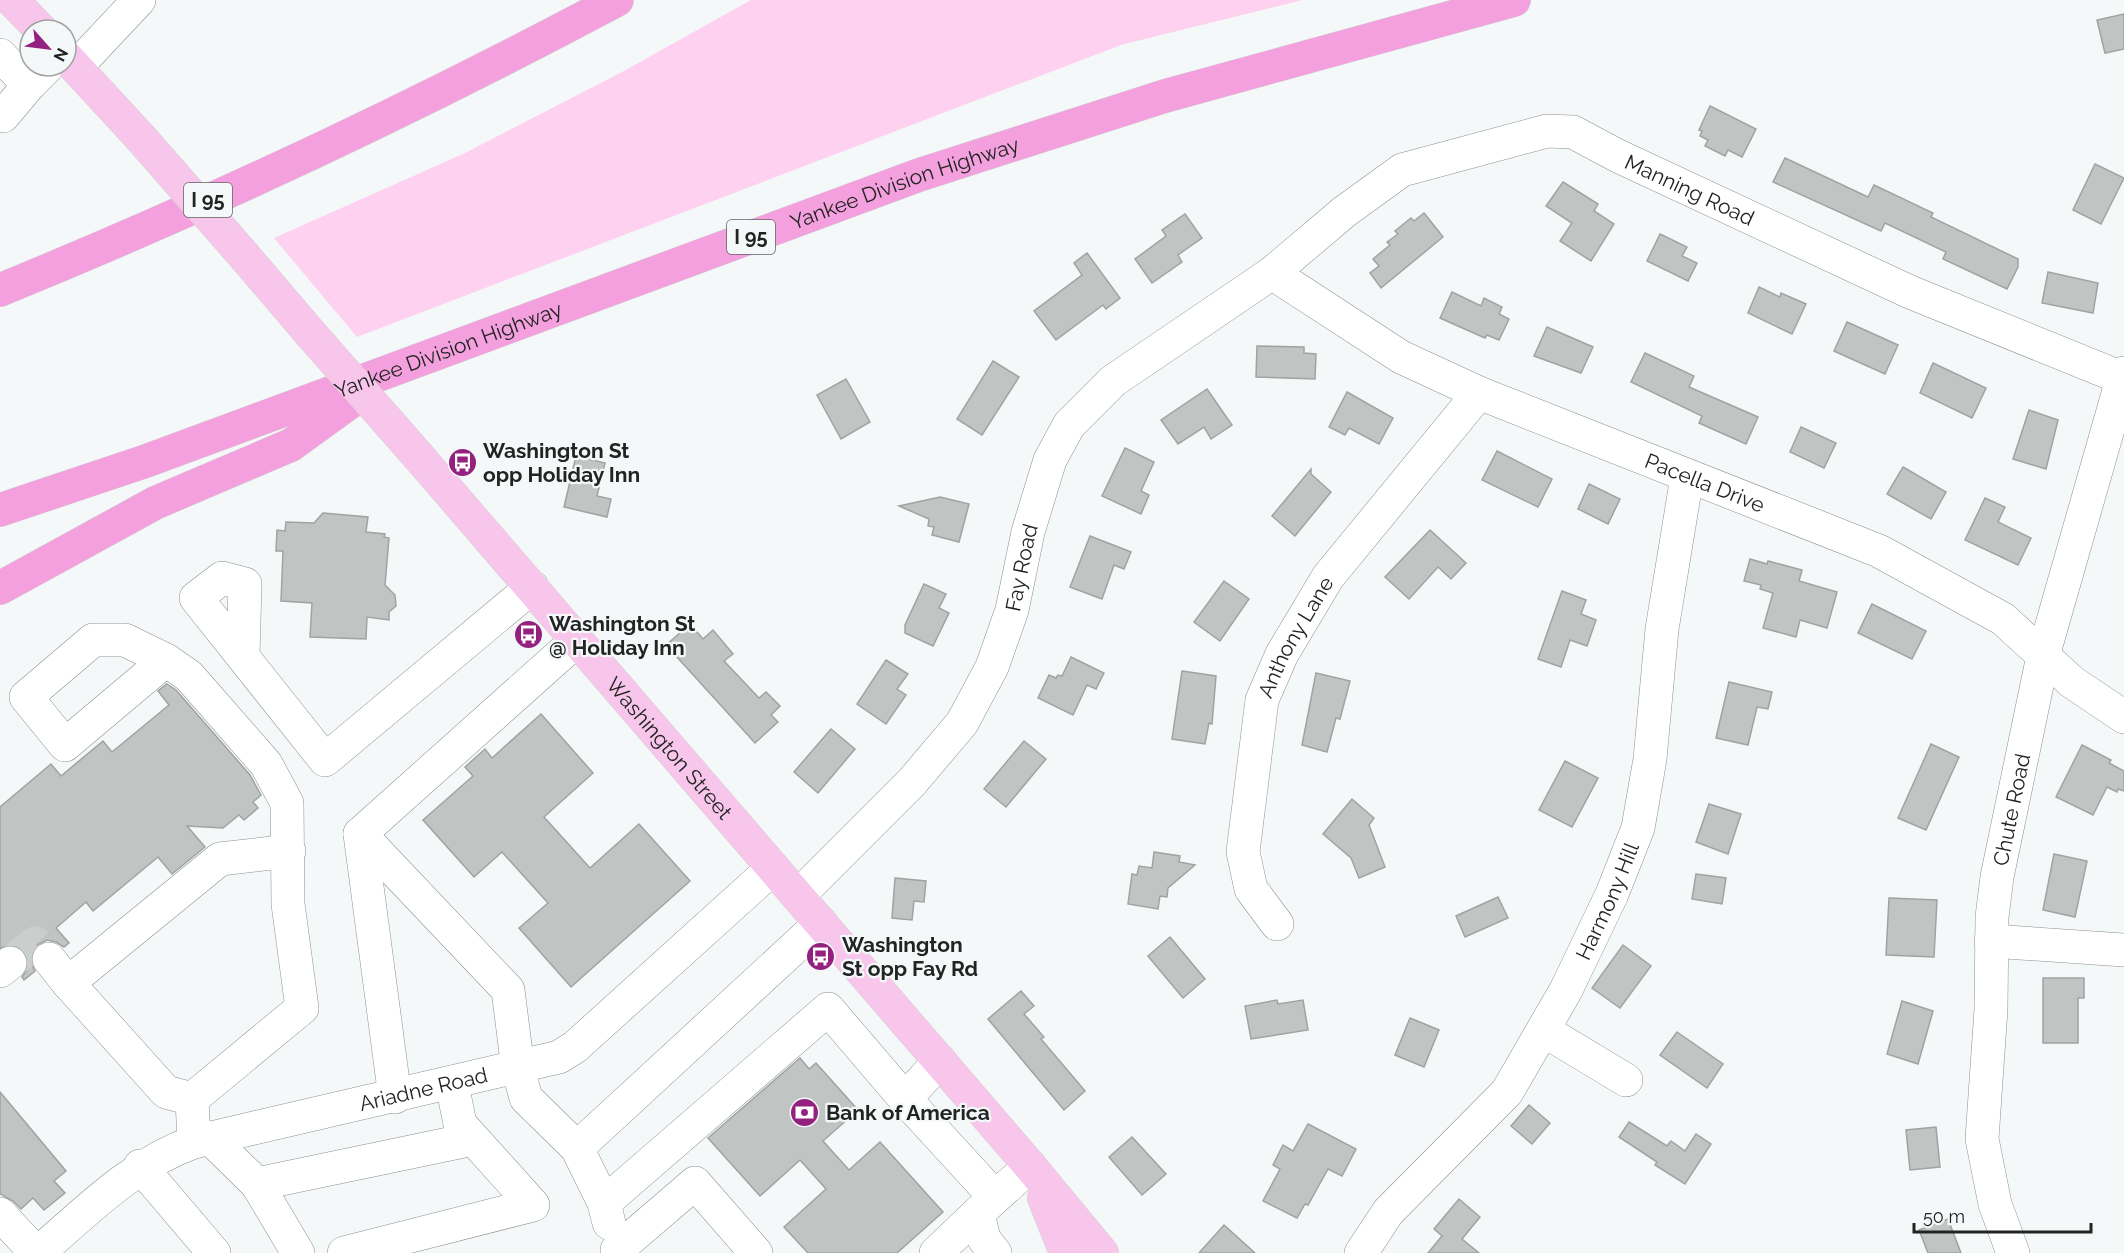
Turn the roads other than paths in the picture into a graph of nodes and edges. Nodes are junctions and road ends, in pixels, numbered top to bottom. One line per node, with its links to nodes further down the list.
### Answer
1 (12, 0): 5 (main road)
2 (138, 0): 6 (street)
3 (617, 0): 12 (highway, I 95)
4 (1514, 0): 16 (highway, Yankee Division Highway / I 95)
5 (29, 18)
6 (78, 50)
7 (0, 55): 8 (street)
8 (18, 60)
9 (45, 78): 11 (street)
10 (66, 78): 21 (main road, Washington Street, bridge)
11 (3, 116)
12 (97, 249): 13 (highway); 15 (highway, I 95)
13 (0, 264)
14 (1272, 273): 17 (street, Manning Road); 18 (street, Pacella Drive); 31 (street, Fay Road)
15 (0, 290)
16 (398, 366): 20 (highway, Yankee Division Highway / I 95); 22 (highway)
17 (2123, 375): 24 (street, Chute Road)
18 (1479, 393): 19 (street, Pacella Drive); 33 (street, Anthony Lane)
19 (1688, 477): 24 (street, Pacella Drive); 36 (street, Harmony Hill)
20 (0, 510)
21 (532, 587): 23 (main road, Washington Street); 25 (street)
22 (0, 588)
23 (578, 640): 28 (street); 30 (main road, Washington Street)
24 (2043, 656): 27 (street, Pacella Drive); 34 (street, Chute Road)
25 (243, 657)
26 (166, 660): 29 (street)
27 (2124, 717)
28 (360, 834): 38 (street); 41 (street)
29 (289, 851): 42 (street); 42 (street)
30 (773, 868): 31 (main road, Washington Street); 38 (street, Ariadne Road)
31 (798, 896): 32 (main road, Washington Street)
32 (821, 923): 37 (main road, Washington Street); 46 (street)
33 (1277, 924)
34 (1991, 941): 35 (street); 64 (street, Chute Road)
35 (2124, 950)
36 (1543, 1030): 39 (street); 63 (street, Harmony Hill)
37 (940, 1061): 43 (street); 48 (main road, Washington Street)
38 (518, 1069): 40 (street, Ariadne Road); 46 (street)
39 (1626, 1080)
40 (452, 1084): 41 (street, Ariadne Road); 44 (street)
41 (395, 1096): 45 (street, Ariadne Road)
42 (192, 1099): 45 (street)
43 (905, 1099): 50 (street); 51 (street)
44 (473, 1138): 49 (street); 57 (street)
45 (202, 1140): 47 (street, Ariadne Road); 49 (street)
46 (577, 1148): 50 (street)
47 (140, 1166): 54 (street, Ariadne Road); 55 (street)
48 (1030, 1166): 51 (street); 61 (main road); 62 (main road, Washington Street)
49 (257, 1184): 56 (street)
50 (604, 1203): 53 (street)
51 (986, 1204): 59 (street); 60 (street)
52 (0, 1214): 54 (street)
53 (617, 1251): 58 (street)
54 (37, 1253)
55 (214, 1253)
56 (298, 1253)
57 (344, 1253)
58 (756, 1253)
59 (936, 1253)
60 (995, 1253)
61 (1066, 1253)
62 (1102, 1253)
63 (1361, 1253)
64 (2013, 1253)

